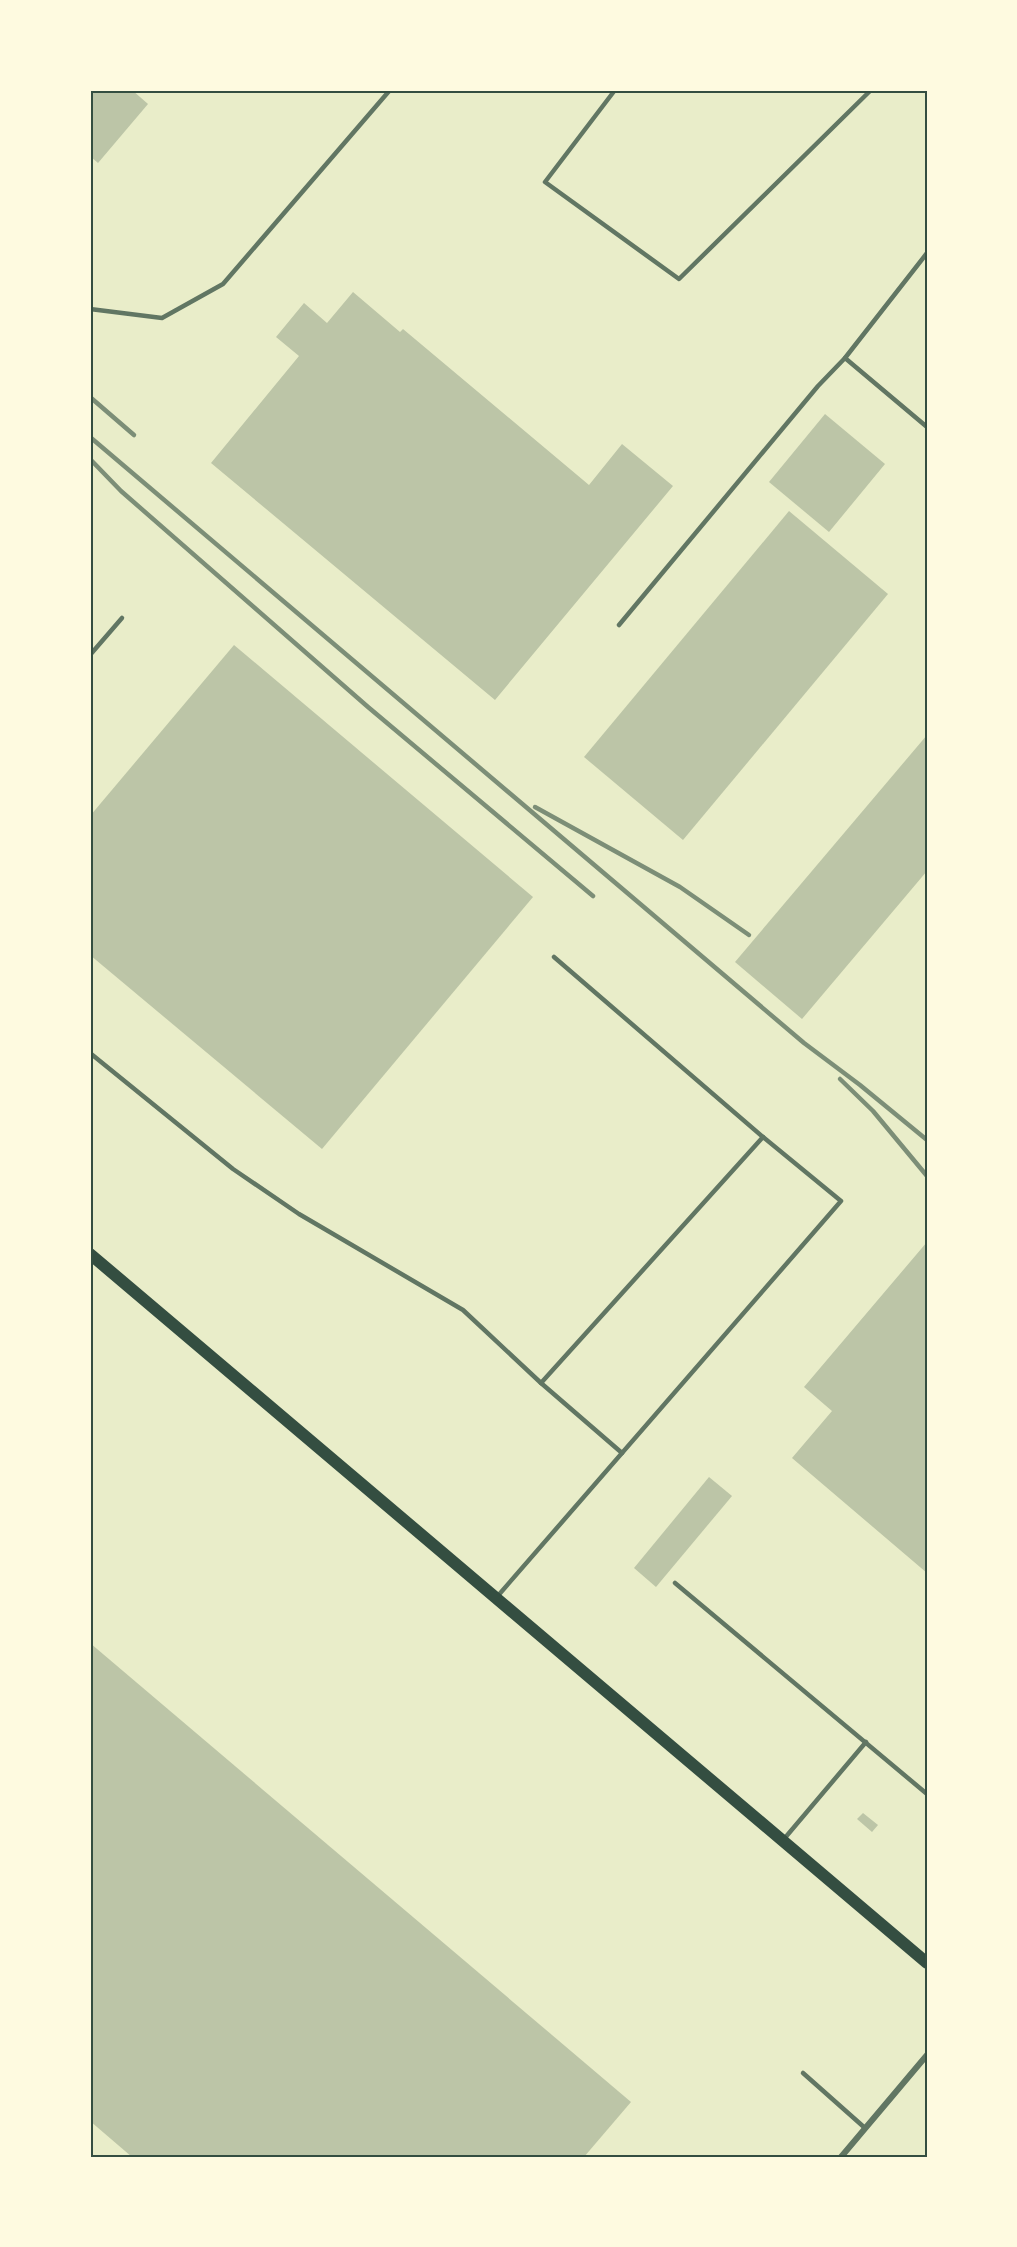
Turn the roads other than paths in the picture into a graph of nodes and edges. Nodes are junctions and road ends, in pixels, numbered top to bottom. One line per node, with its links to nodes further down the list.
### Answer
1 (390, 90): 5 (lane)
2 (615, 90): 3 (lane)
3 (871, 90)
4 (927, 253): 6 (lane)
5 (90, 309)
6 (845, 358): 7 (lane); 9 (lane)
7 (927, 427)
8 (122, 618): 10 (lane)
9 (619, 625)
10 (90, 655)
11 (554, 957): 13 (lane)
12 (90, 1053): 15 (lane)
13 (763, 1137): 15 (lane); 16 (lane)
14 (90, 1254): 18 (main road)
15 (541, 1383): 16 (lane)
16 (622, 1453): 18 (lane)
17 (675, 1583): 19 (lane)
18 (496, 1598): 21 (main road)
19 (866, 1742): 20 (lane); 21 (lane)
20 (927, 1794)
21 (783, 1840): 22 (main road)
22 (927, 1963)
23 (927, 2055): 25 (street)
24 (803, 2073): 25 (lane)
25 (865, 2128): 26 (street)
26 (841, 2157)

